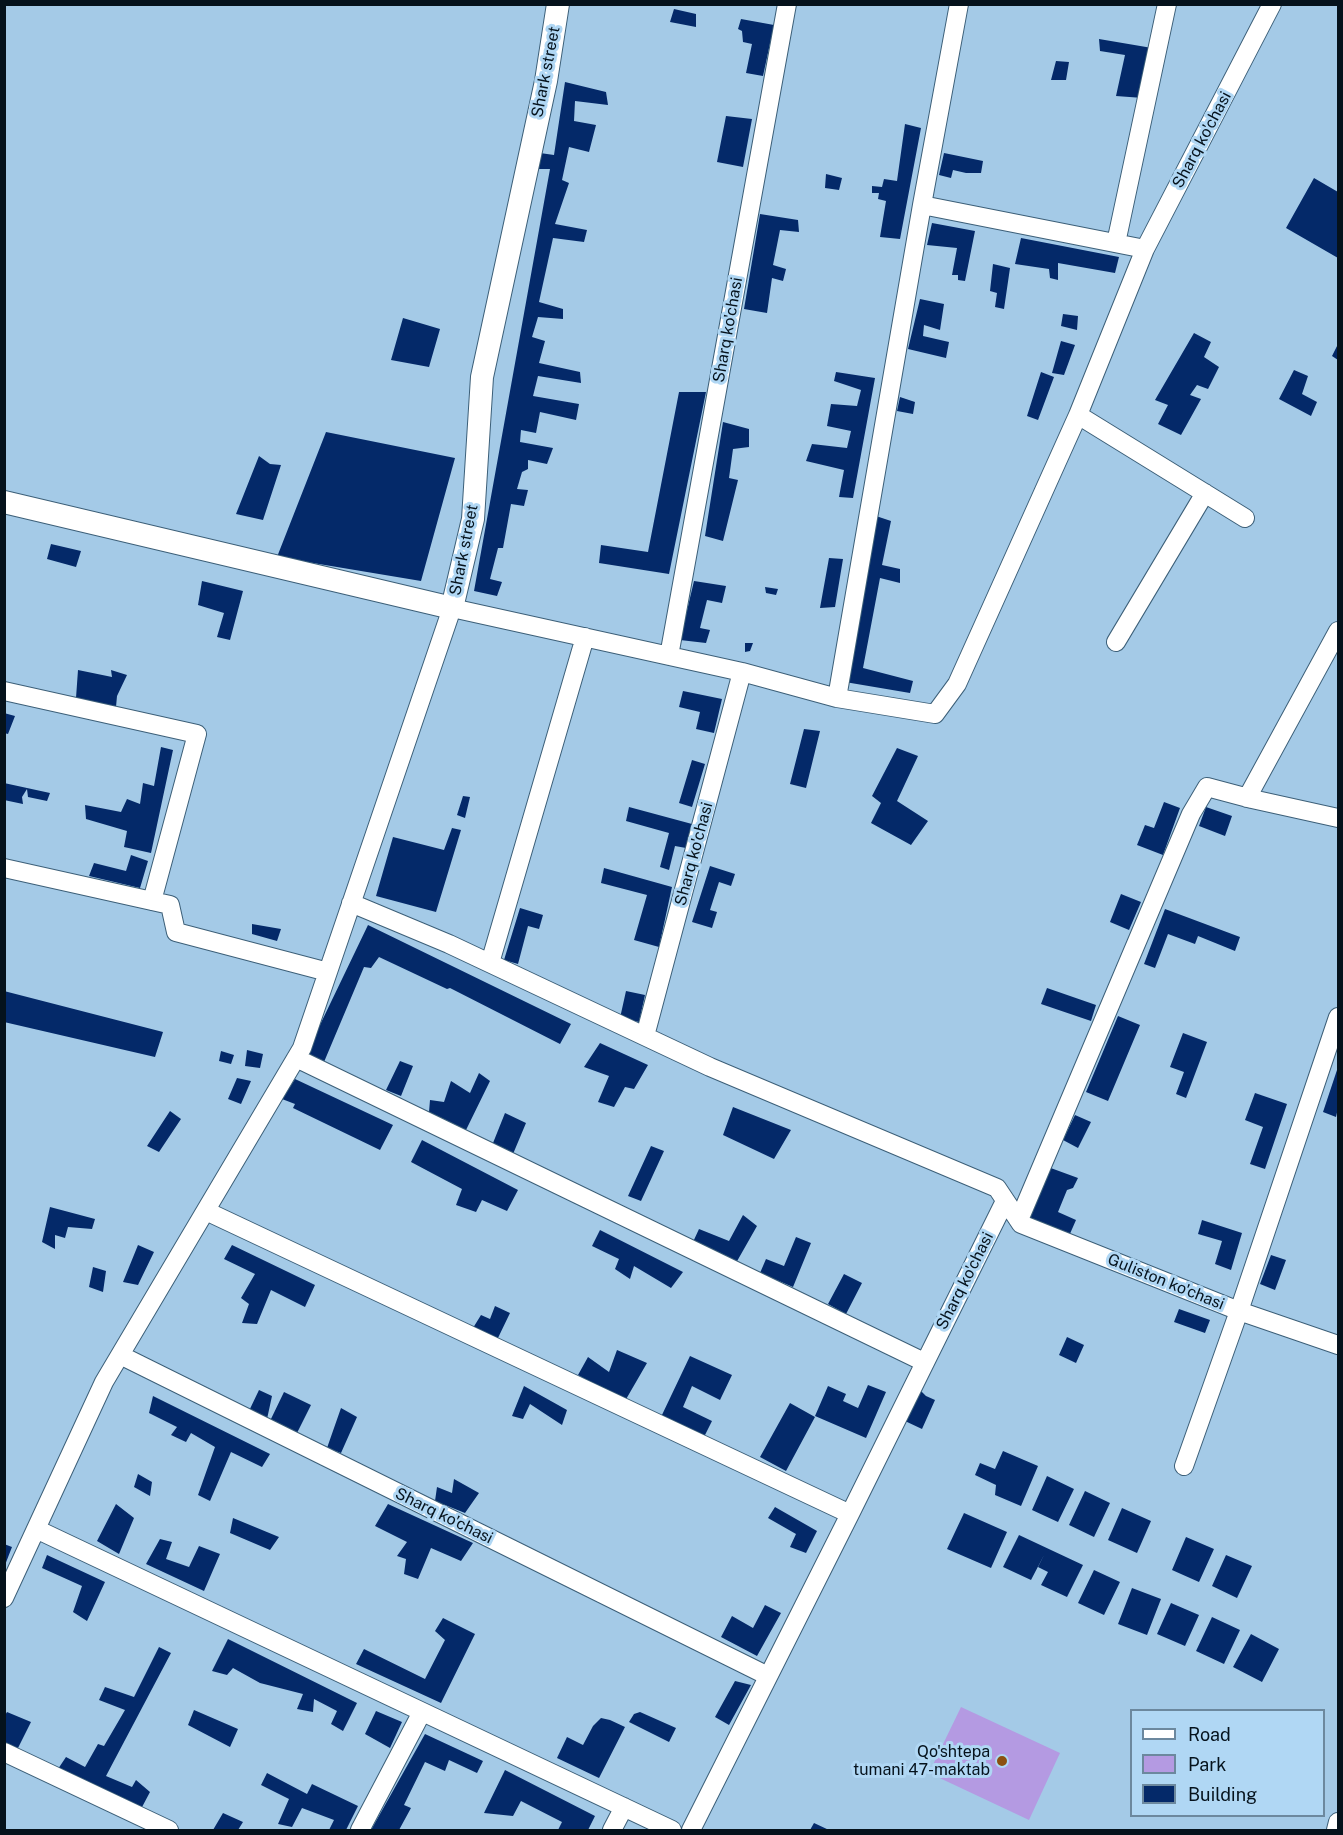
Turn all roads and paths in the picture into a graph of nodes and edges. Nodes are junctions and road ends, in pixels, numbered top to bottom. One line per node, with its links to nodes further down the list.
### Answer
1 (558, 4): 13 (main road, Shark street)
2 (787, 4): 17 (street, Sharq ko'chasi)
3 (959, 4): 6 (street)
4 (1167, 4): 7 (street)
5 (1272, 4): 8 (street, Sharq ko'chasi)
6 (922, 205): 7 (street); 20 (street)
7 (1116, 243): 8 (street)
8 (1145, 249): 9 (street, Sharq ko'chasi)
9 (1078, 415): 10 (street); 20 (street)
10 (1205, 493): 12 (street); 16 (street)
11 (4, 502): 13 (main road, Shark street)
12 (1245, 518)
13 (452, 608): 15 (street); 25 (street)
14 (1338, 632): 21 (street)
15 (585, 637): 17 (street); 26 (street)
16 (1116, 642)
17 (669, 656): 18 (street)
18 (742, 672): 20 (street); 29 (street, Sharq ko'chasi)
19 (4, 691): 24 (street)
20 (837, 698)
21 (1246, 798): 22 (street); 33 (street)
22 (1338, 818)
23 (4, 868): 24 (street)
24 (152, 901): 27 (street)
25 (351, 903): 26 (street, Guliston ko'chasi); 27 (street)
26 (490, 963): 29 (street, Guliston ko'chasi)
27 (328, 972): 30 (street)
28 (1338, 1017): 34 (street)
29 (645, 1036): 31 (street, Guliston ko'chasi)
30 (296, 1058): 32 (street); 37 (street)
31 (1005, 1201): 33 (street, Guliston ko'chasi); 37 (street, Sharq ko'chasi)
32 (206, 1210): 36 (street); 39 (street)
33 (1019, 1220): 34 (street, Guliston ko'chasi)
34 (1239, 1311): 35 (street, Guliston ko'chasi); 38 (street)
35 (1338, 1346)
36 (120, 1355): 40 (street); 42 (street, Sharq ko'chasi)
37 (924, 1362): 39 (street, Sharq ko'chasi)
38 (1184, 1466)
39 (850, 1514): 42 (street, Sharq ko'chasi)
40 (36, 1529): 41 (street); 43 (street)
41 (4, 1598)
42 (768, 1676): 51 (street, Sharq ko'chasi)
43 (422, 1712): 45 (street); 48 (street)
44 (4, 1752): 47 (street)
45 (624, 1808): 49 (street); 50 (street)
46 (1338, 1822): 52 (street)
47 (169, 1830)
48 (360, 1830)
49 (612, 1830)
50 (672, 1830)
51 (690, 1830)
52 (1336, 1830)

